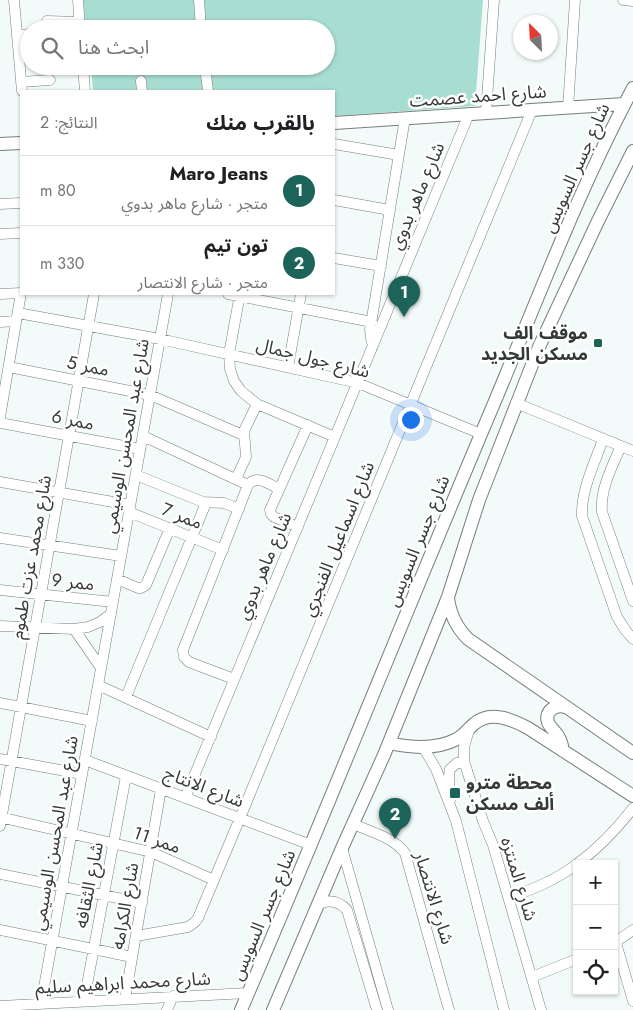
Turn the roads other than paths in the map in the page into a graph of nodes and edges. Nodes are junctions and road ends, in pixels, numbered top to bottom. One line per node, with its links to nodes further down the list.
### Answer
1 (14, 0): 10 (street)
2 (78, 0): 8 (street)
3 (199, 0): 9 (street)
4 (494, 0): 23 (street)
5 (575, 0): 21 (street)
6 (623, 0): 7 (street)
7 (633, 1)
8 (80, 20)
9 (200, 20)
10 (17, 36): 11 (street); 12 (street)
11 (20, 36)
12 (20, 66)
13 (84, 75): 18 (street)
14 (206, 75): 19 (street)
15 (50, 80): 16 (street)
16 (22, 86)
17 (633, 88): 20 (main road, شارع جسر السويس)
18 (85, 90)
19 (208, 90)
20 (624, 104): 21 (main road, شارع احمد عصمت); 66 (main road, شارع جسر السويس)
21 (568, 108): 22 (main road, شارع احمد عصمت)
22 (532, 110): 23 (main road, شارع احمد عصمت); 62 (street, شارع اسماعيل الفنجري)
23 (486, 113): 24 (main road, شارع احمد عصمت)
24 (469, 114): 25 (main road, شارع احمد عصمت); 53 (street, شارع ماهر بدوي)
25 (405, 118): 26 (main road, شارع احمد عصمت); 31 (street, شارع ماهر بدوي)
26 (335, 123)
27 (20, 143): 28 (main road)
28 (0, 144)
29 (335, 144): 31 (street)
30 (633, 152): 60 (main road)
31 (399, 155): 35 (street, شارع ماهر بدوي)
32 (335, 200): 35 (street)
33 (20, 203): 34 (street)
34 (0, 204)
35 (390, 210): 39 (street, شارع ماهر بدوي)
36 (20, 233): 37 (street)
37 (0, 234)
38 (335, 258): 39 (street)
39 (381, 266): 50 (street, شارع ماهر بدوي)
40 (20, 293): 41 (street)
41 (0, 294)
42 (21, 295): 48 (street)
43 (94, 295): 51 (street, شارع محمد عزت طموم)
44 (168, 295): 52 (street, شارع عبد المحسن الوسيمي)
45 (240, 295): 47 (street); 54 (street)
46 (301, 295): 47 (street)
47 (299, 308): 50 (street); 56 (street)
48 (17, 317): 49 (street, شارع جول جمال); 51 (street, شارع جول جمال); 55 (street)
49 (0, 322)
50 (372, 322): 53 (street, شارع ماهر بدوي)
51 (89, 326): 52 (street, شارع جول جمال); 57 (street, شارع محمد عزت طموم)
52 (160, 339): 54 (street, شارع جول جمال); 59 (street, شارع عبد المحسن الوسيمي)
53 (373, 346): 58 (street, شارع ماهر بدوي)
54 (229, 354): 56 (street, شارع جول جمال); 61 (street)
55 (9, 367): 57 (street, ممر 5); 63 (street)
56 (288, 367): 58 (street, شارع جول جمال)
57 (79, 381): 59 (street, ممر 5); 68 (street, شارع محمد عزت طموم)
58 (358, 383): 62 (street, شارع جول جمال); 70 (street, شارع ماهر بدوي)
59 (150, 395): 67 (street, ممر 5); 69 (street, شارع عبد المحسن الوسيمي)
60 (516, 403): 71 (street); 93 (main road)
61 (257, 404): 65 (street); 67 (street)
62 (411, 406): 66 (street, شارع جول جمال); 126 (street, شارع اسماعيل الفنجري)
63 (0, 417)
64 (0, 423): 68 (street, ممر 6)
65 (308, 426): 70 (street); 78 (street)
66 (481, 434): 131 (main road, شارع جسر السويس)
67 (243, 435): 75 (street)
68 (69, 436): 73 (street, ممر 6); 79 (street, شارع محمد عزت طموم)
69 (143, 436): 73 (street, شارع عبد المحسن الوسيمي); 75 (street)
70 (335, 437): 83 (street, شارع ماهر بدوي)
71 (603, 439): 72 (street); 100 (street)
72 (629, 448): 94 (street)
73 (140, 449): 74 (street, شارع عبد المحسن الوسيمي)
74 (136, 475): 80 (street); 81 (street, شارع عبد المحسن الوسيمي)
75 (236, 479): 77 (street)
76 (0, 482): 79 (street, ممر 7)
77 (248, 485): 78 (street); 82 (street)
78 (279, 489): 83 (street)
79 (59, 493): 81 (street, ممر 7); 87 (street, شارع محمد عزت طموم)
80 (206, 503): 82 (street); 85 (street)
81 (130, 509): 84 (street, ممر 7); 89 (street, شارع عبد المحسن الوسيمي)
82 (238, 510): 88 (street)
83 (298, 527): 102 (street, شارع ماهر بدوي)
84 (170, 528): 85 (street, ممر 7); 90 (street)
85 (192, 537): 88 (street, ممر 7); 104 (street)
86 (0, 538): 87 (street)
87 (50, 545): 89 (street); 92 (street, شارع محمد عزت طموم)
88 (223, 550): 102 (street)
89 (121, 556): 90 (street, شارع عبد المحسن الوسيمي)
90 (117, 579): 95 (street, شارع عبد المحسن الوسيمي)
91 (0, 590): 92 (street, ممر 9)
92 (41, 594): 95 (street, ممر 9); 98 (street, شارع محمد عزت طموم)
93 (448, 597): 107 (main road); 111 (main road)
94 (633, 601)
95 (113, 602): 96 (street, شارع عبد المحسن الوسيمي)
96 (111, 614): 99 (street); 101 (street, شارع عبد المحسن الوسيمي)
97 (0, 626): 98 (street)
98 (35, 628): 99 (street); 106 (street, شارع محمد عزت طموم)
99 (74, 629): 101 (street)
100 (633, 640)
101 (101, 668): 103 (street, شارع عبد المحسن الوسيمي)
102 (234, 680): 110 (street, شارع ماهر بدوي)
103 (98, 685): 104 (street); 108 (street, شارع عبد المحسن الوسيمي)
104 (126, 697): 110 (street)
105 (0, 703): 106 (street)
106 (21, 707): 108 (street); 117 (street, شارع محمد عزت طموم)
107 (565, 707): 113 (main road); 114 (main road)
108 (92, 720): 116 (street, شارع عبد المحسن الوسيمي)
109 (469, 730): 112 (main road); 113 (main road); 118 (street, شارع المنتزه)
110 (210, 737): 123 (street, شارع ماهر بدوي)
111 (389, 743): 112 (main road); 128 (main road)
112 (423, 747): 124 (street)
113 (563, 751): 122 (main road)
114 (633, 753)
115 (0, 759): 117 (street)
116 (84, 760): 119 (street, شارع عبد المحسن الوسيمي); 120 (street, شارع الانتاج)
117 (12, 761): 119 (street); 127 (street, شارع محمد عزت طموم)
118 (465, 765): 124 (street); 140 (street, شارع المنتزه)
119 (82, 774): 129 (street, شارع عبد المحسن الوسيمي)
120 (126, 776): 121 (street, شارع الانتاج); 130 (street, شارع الثقافه)
121 (162, 789): 123 (street, شارع الانتاج); 133 (street, شارع الكرامه)
122 (633, 796)
123 (185, 798): 126 (street, شارع الانتاج)
124 (451, 808): 169 (street)
125 (633, 808): 134 (street)
126 (240, 818): 131 (street, شارع الانتاج); 137 (street, شارع اسماعيل الفنجري)
127 (0, 820): 129 (street, ممر 11)
128 (354, 824): 132 (main road); 168 (street, شارع الانتصار)
129 (71, 833): 130 (street, ممر 11); 138 (street, شارع عبد المحسن الوسيمي)
130 (114, 843): 133 (street, ممر 11); 139 (street, شارع الثقافه)
131 (312, 845): 155 (main road, شارع جسر السويس)
132 (342, 848): 141 (street); 143 (main road)
133 (151, 852): 137 (street, ممر 11); 142 (street, شارع الكرامه)
134 (582, 860)
135 (573, 867): 140 (street)
136 (0, 874): 138 (street)
137 (214, 880): 147 (street, شارع اسماعيل الفنجري)
138 (62, 886): 139 (street); 148 (street, شارع عبد المحسن الوسيمي)
139 (104, 895): 142 (street); 150 (street, شارع الثقافه)
140 (508, 898): 154 (street, شارع المنتزه)
141 (357, 900): 144 (street); 167 (street)
142 (142, 903): 147 (street, شارع الكرامه)
143 (319, 904): 144 (street); 165 (main road)
144 (347, 910): 166 (street)
145 (0, 930): 148 (street)
146 (633, 930): 149 (street)
147 (136, 936): 152 (street, شارع الكرامه)
148 (52, 940): 150 (street); 160 (street, شارع عبد المحسن الوسيمي)
149 (618, 941)
150 (94, 949): 152 (street); 158 (street, شارع الثقافه)
151 (617, 950): 159 (street)
152 (132, 957): 157 (street, شارع الكرامه)
153 (573, 961): 154 (street)
154 (532, 977): 170 (street, شارع المنتزه)
155 (248, 993): 156 (street, شارع محمد ابراهيم سليم); 164 (main road, شارع جسر السويس)
156 (173, 996): 157 (street, شارع محمد ابراهيم سليم); 163 (street)
157 (125, 999): 158 (street, شارع محمد ابراهيم سليم)
158 (84, 1001): 160 (street, شارع محمد ابراهيم سليم)
159 (633, 1001)
160 (41, 1004): 162 (street, شارع محمد ابراهيم سليم)
161 (0, 1006): 162 (street, شارع محمد ابراهيم سليم)
162 (28, 1007)
163 (167, 1010)
164 (241, 1010)
165 (274, 1010)
166 (377, 1010)
167 (388, 1010)
168 (449, 1010)
169 (504, 1010)
170 (541, 1010)

